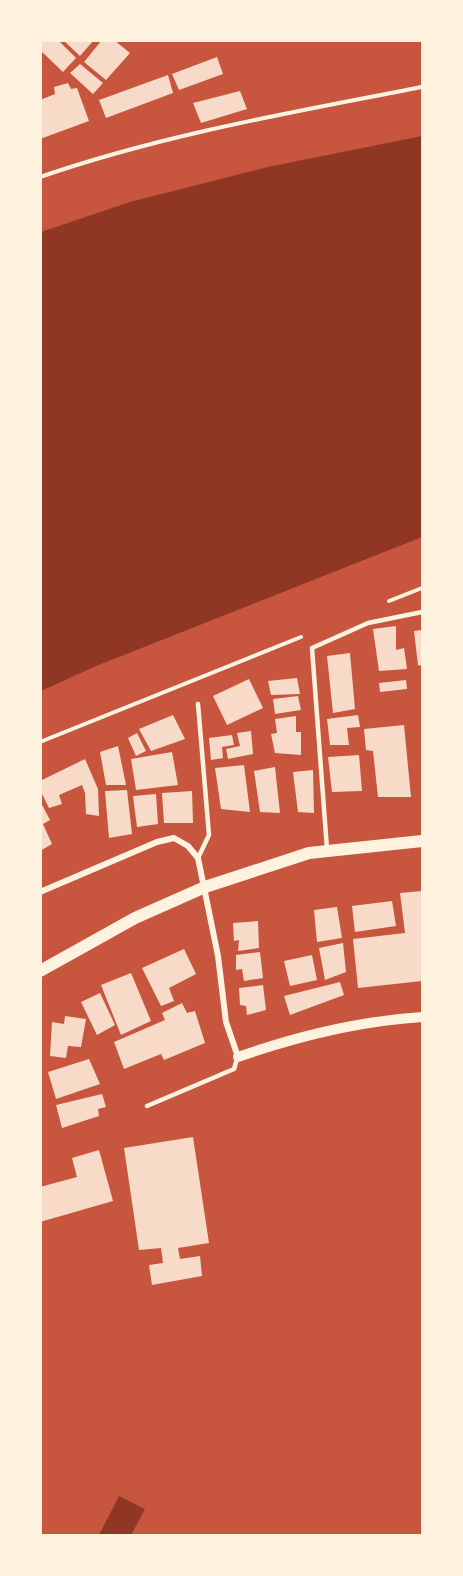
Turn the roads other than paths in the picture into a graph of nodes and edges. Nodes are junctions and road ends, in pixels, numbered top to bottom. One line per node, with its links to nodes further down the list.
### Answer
1 (423, 612): 4 (lane)
2 (198, 704): 5 (lane)
3 (423, 841): 4 (main road)
4 (327, 851): 6 (main road)
5 (198, 858): 6 (street); 7 (street)
6 (205, 887): 8 (main road); 10 (street)
7 (40, 892)
8 (40, 971)
9 (423, 1017): 10 (street)
10 (238, 1057): 11 (lane)
11 (147, 1106)

